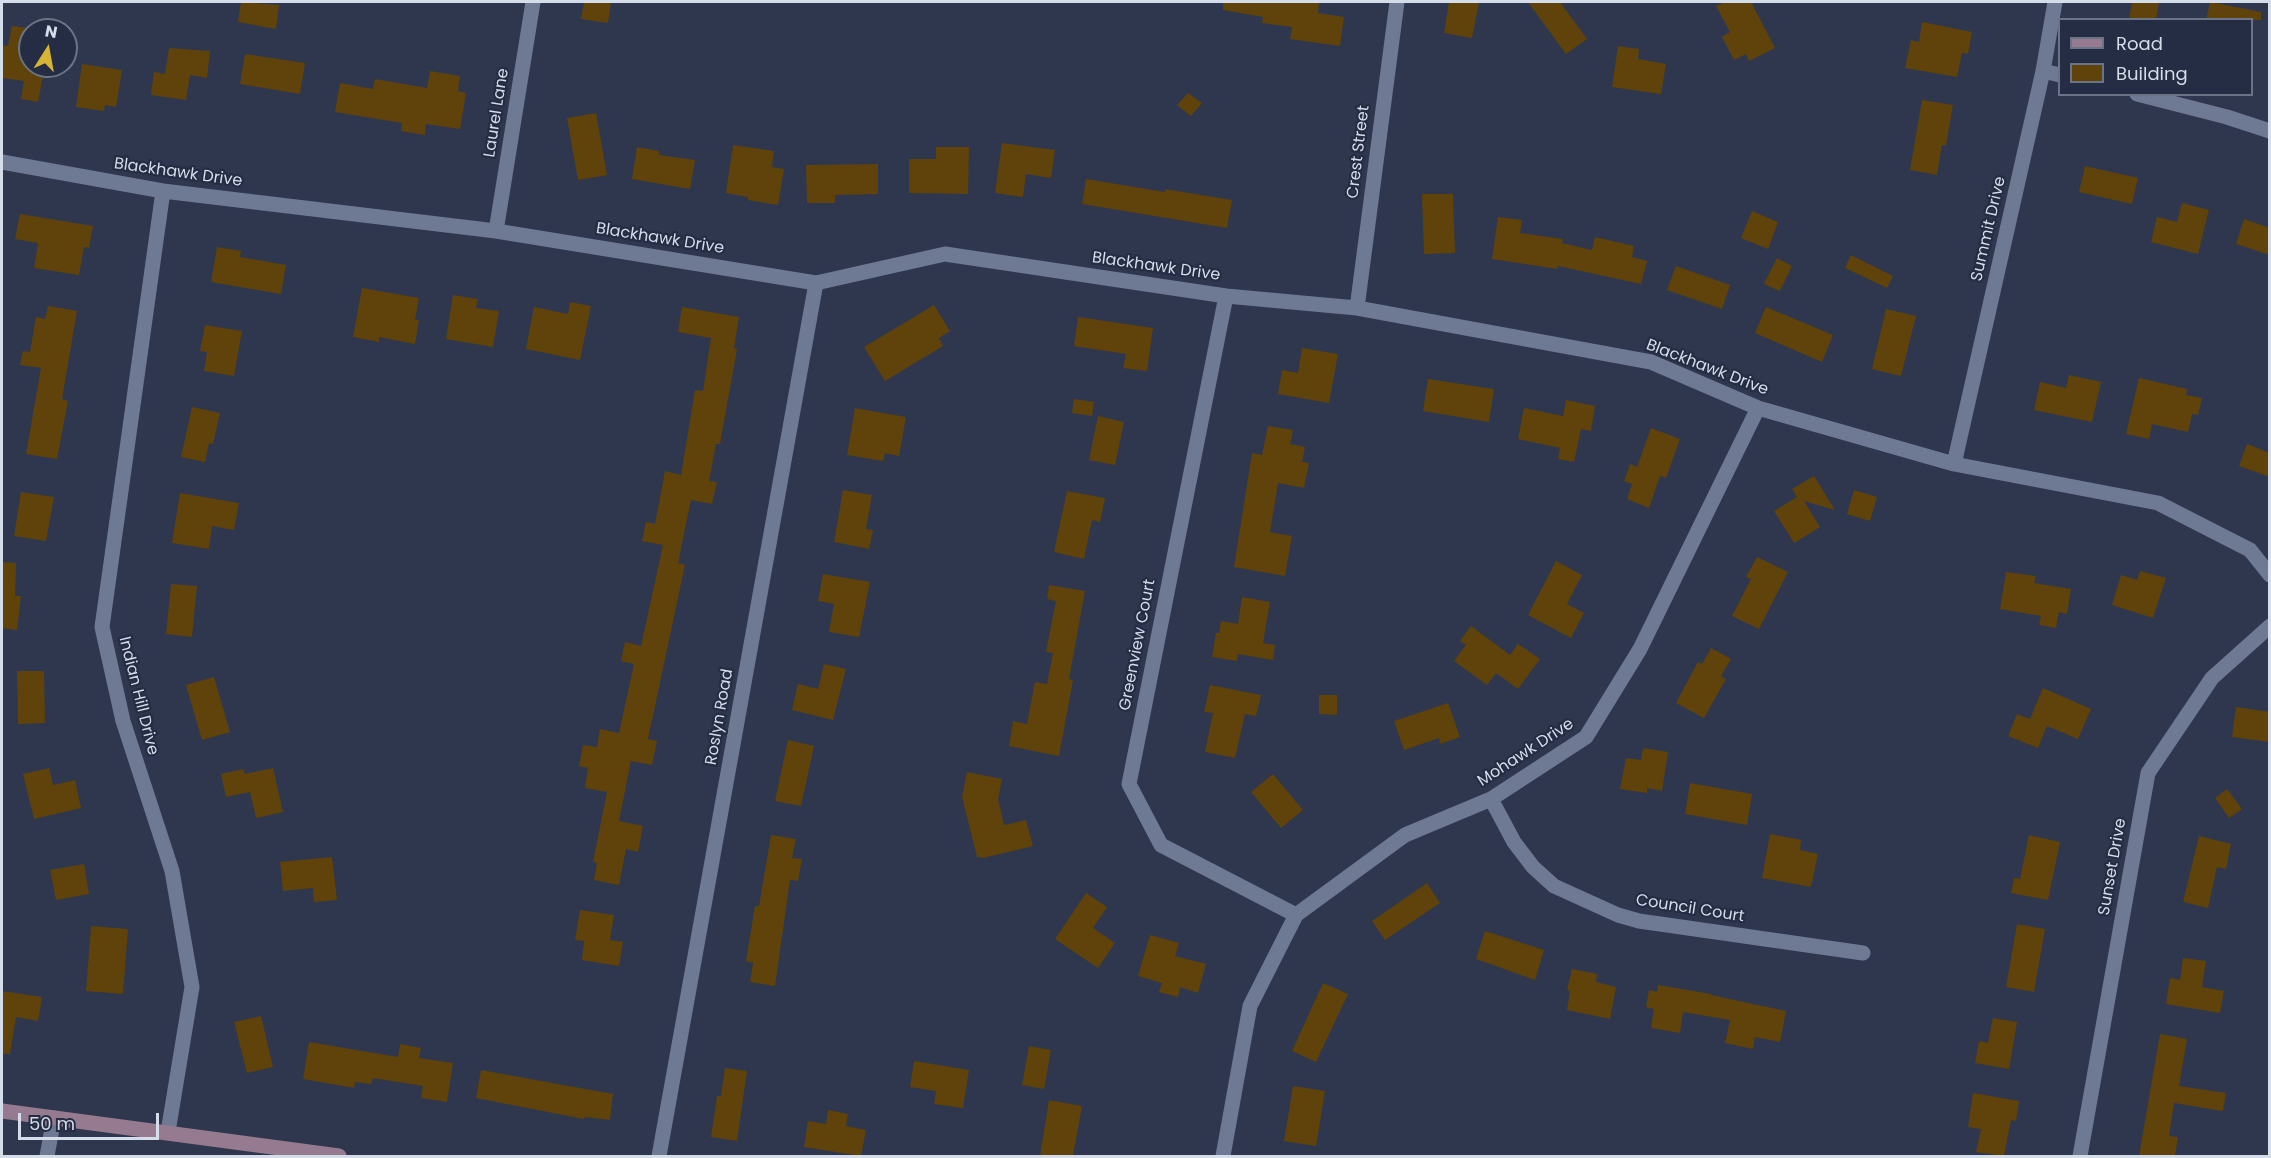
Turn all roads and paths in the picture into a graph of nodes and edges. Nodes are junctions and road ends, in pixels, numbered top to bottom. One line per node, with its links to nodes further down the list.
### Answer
1 (533, 2): 10 (street, Laurel Lane)
2 (1397, 2): 13 (street, Crest Street)
3 (2055, 2): 4 (street, Summit Drive)
4 (2043, 71): 5 (street); 15 (street, Summit Drive)
5 (2058, 75)
6 (2145, 96): 7 (street)
7 (2270, 131)
8 (2, 162): 9 (street, Blackhawk Drive)
9 (163, 191): 10 (street, Blackhawk Drive); 23 (street, Indian Hill Drive)
10 (496, 231): 11 (street, Blackhawk Drive)
11 (816, 283): 12 (street, Blackhawk Drive); 26 (street, Roslyn Road)
12 (1226, 296): 13 (street, Blackhawk Drive); 19 (street, Greenview Court)
13 (1357, 308): 14 (street, Blackhawk Drive)
14 (1758, 408): 15 (street, Blackhawk Drive); 18 (street, Mohawk Drive)
15 (1954, 464): 16 (street, Blackhawk Drive)
16 (2270, 575)
17 (2270, 626): 28 (street, Sunset Drive)
18 (1491, 799): 19 (street, Mohawk Drive); 20 (street, Council Court)
19 (1296, 915): 27 (street, Mohawk Drive)
20 (1863, 953)
21 (2, 1111): 22 (main road)
22 (54, 1118): 23 (main road); 24 (street)
23 (168, 1132): 25 (main road)
24 (47, 1156)
25 (339, 1156)
26 (659, 1156)
27 (1223, 1156)
28 (2080, 1156)

